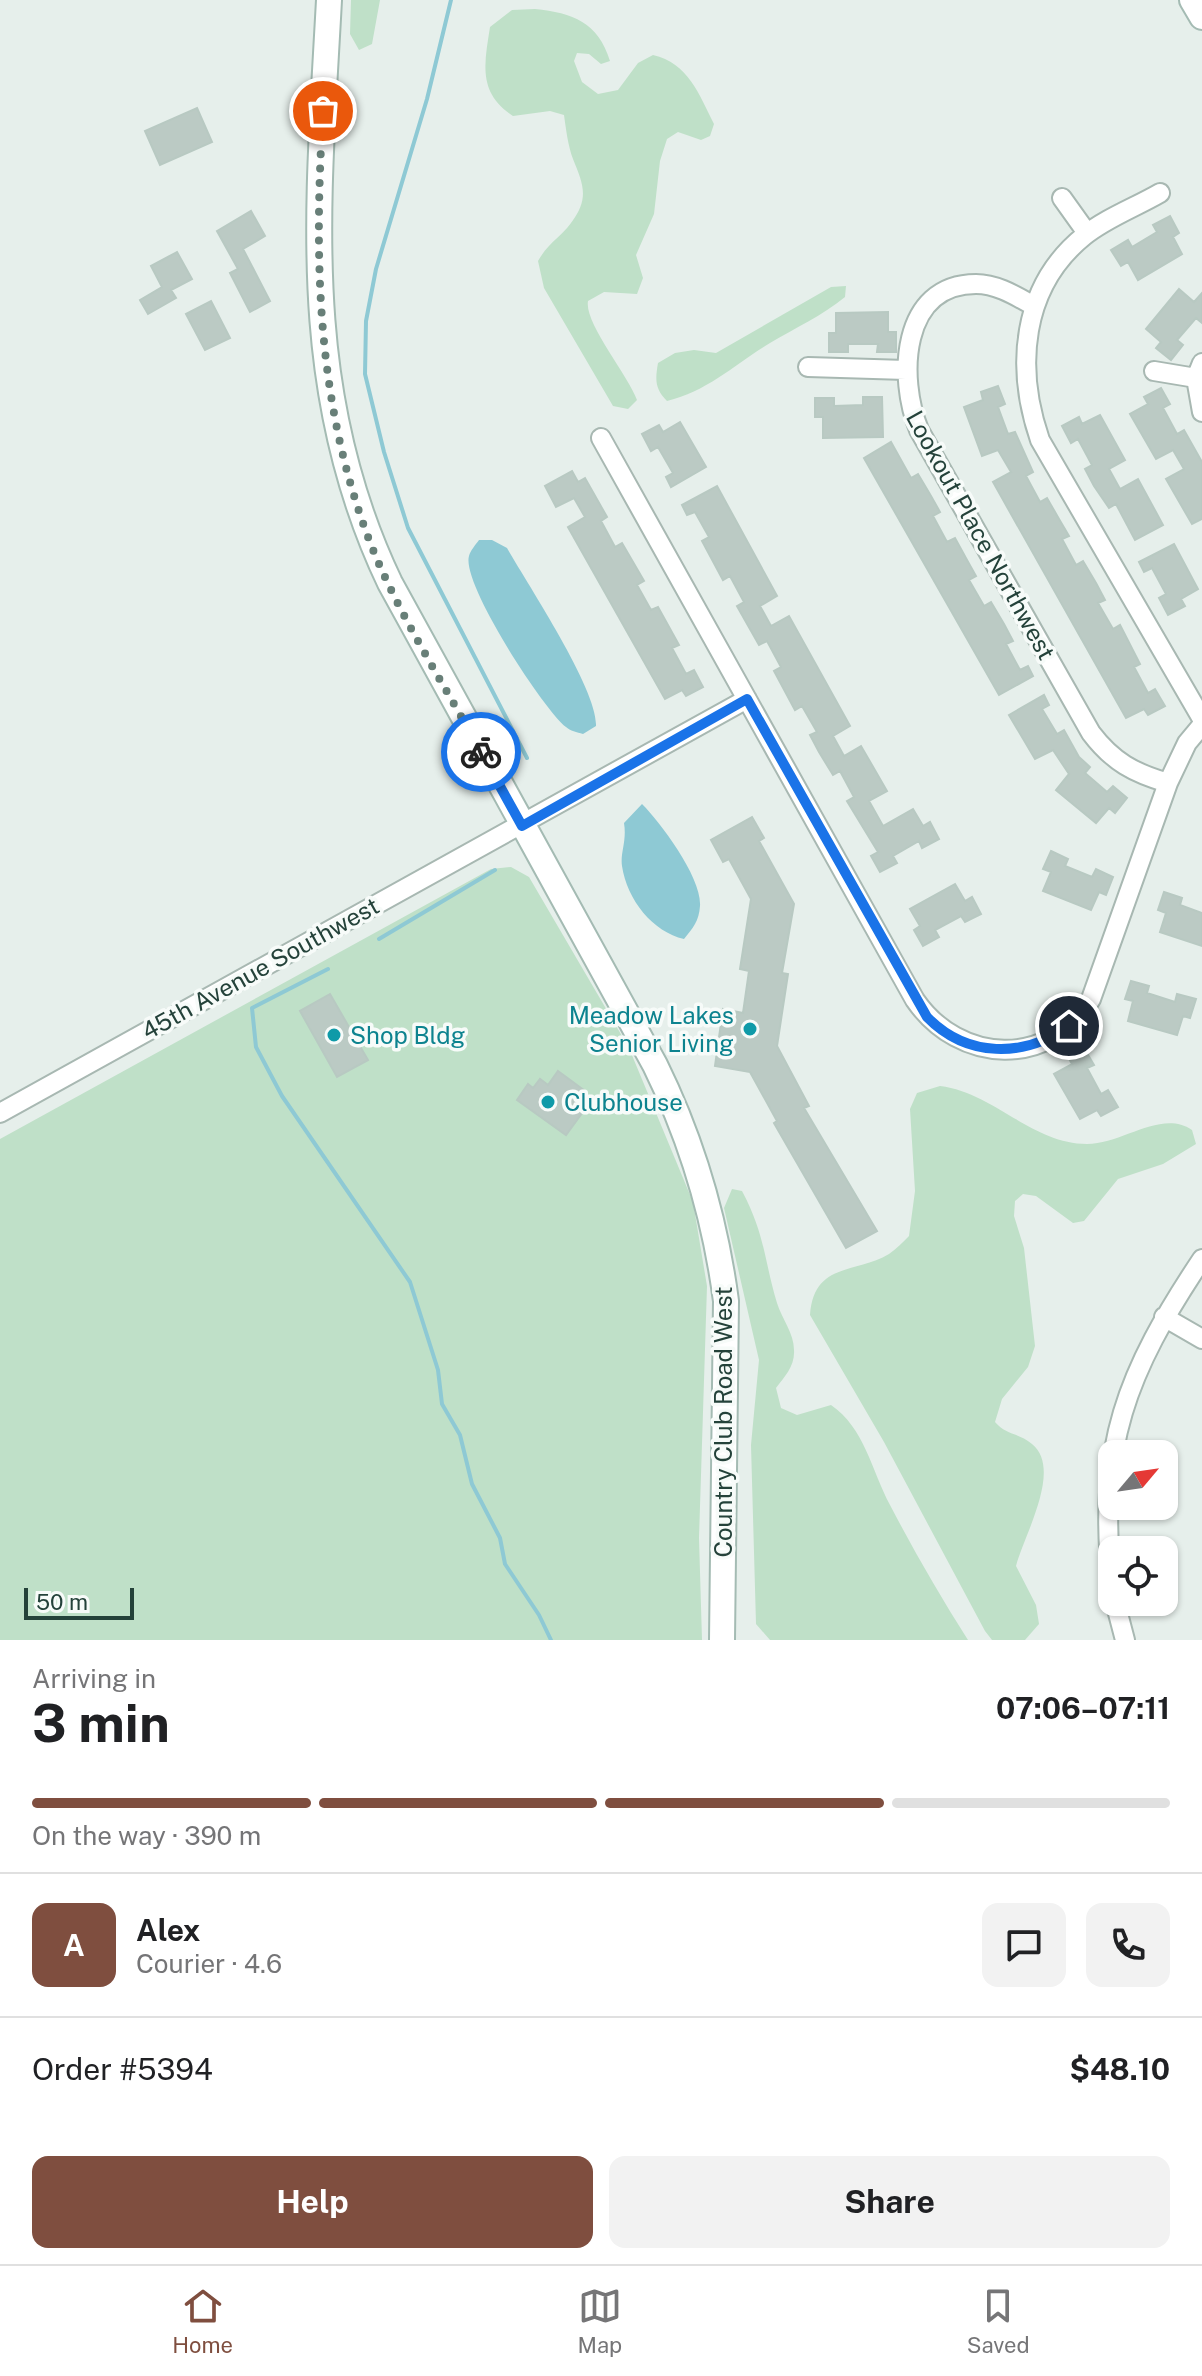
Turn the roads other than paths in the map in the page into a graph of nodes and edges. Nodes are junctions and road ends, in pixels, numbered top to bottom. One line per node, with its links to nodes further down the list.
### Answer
1 (329, 0): 17 (main road, Country Club Road West)
2 (1192, 0): 3 (main road)
3 (1202, 17)
4 (1160, 193): 6 (street)
5 (1062, 198): 6 (street)
6 (1087, 233): 7 (street)
7 (1034, 306): 9 (street, Lookout Place Northwest); 15 (street)
8 (808, 367): 9 (street)
9 (906, 370): 16 (street, Lookout Place Northwest)
10 (1199, 370): 11 (street); 12 (street)
11 (1154, 371)
12 (1202, 412)
13 (601, 438): 14 (street)
14 (747, 699): 16 (street); 17 (street, 45th Avenue Southwest)
15 (1202, 722): 16 (street)
16 (1168, 783)
17 (522, 826): 18 (street, 45th Avenue Southwest); 24 (main road, Country Club Road West)
18 (0, 1113)
19 (1202, 1259): 20 (street)
20 (1164, 1317): 21 (street); 22 (street)
21 (1202, 1339)
22 (1108, 1536)
23 (1119, 1616): 25 (street)
24 (722, 1640)
25 (1125, 1640)

